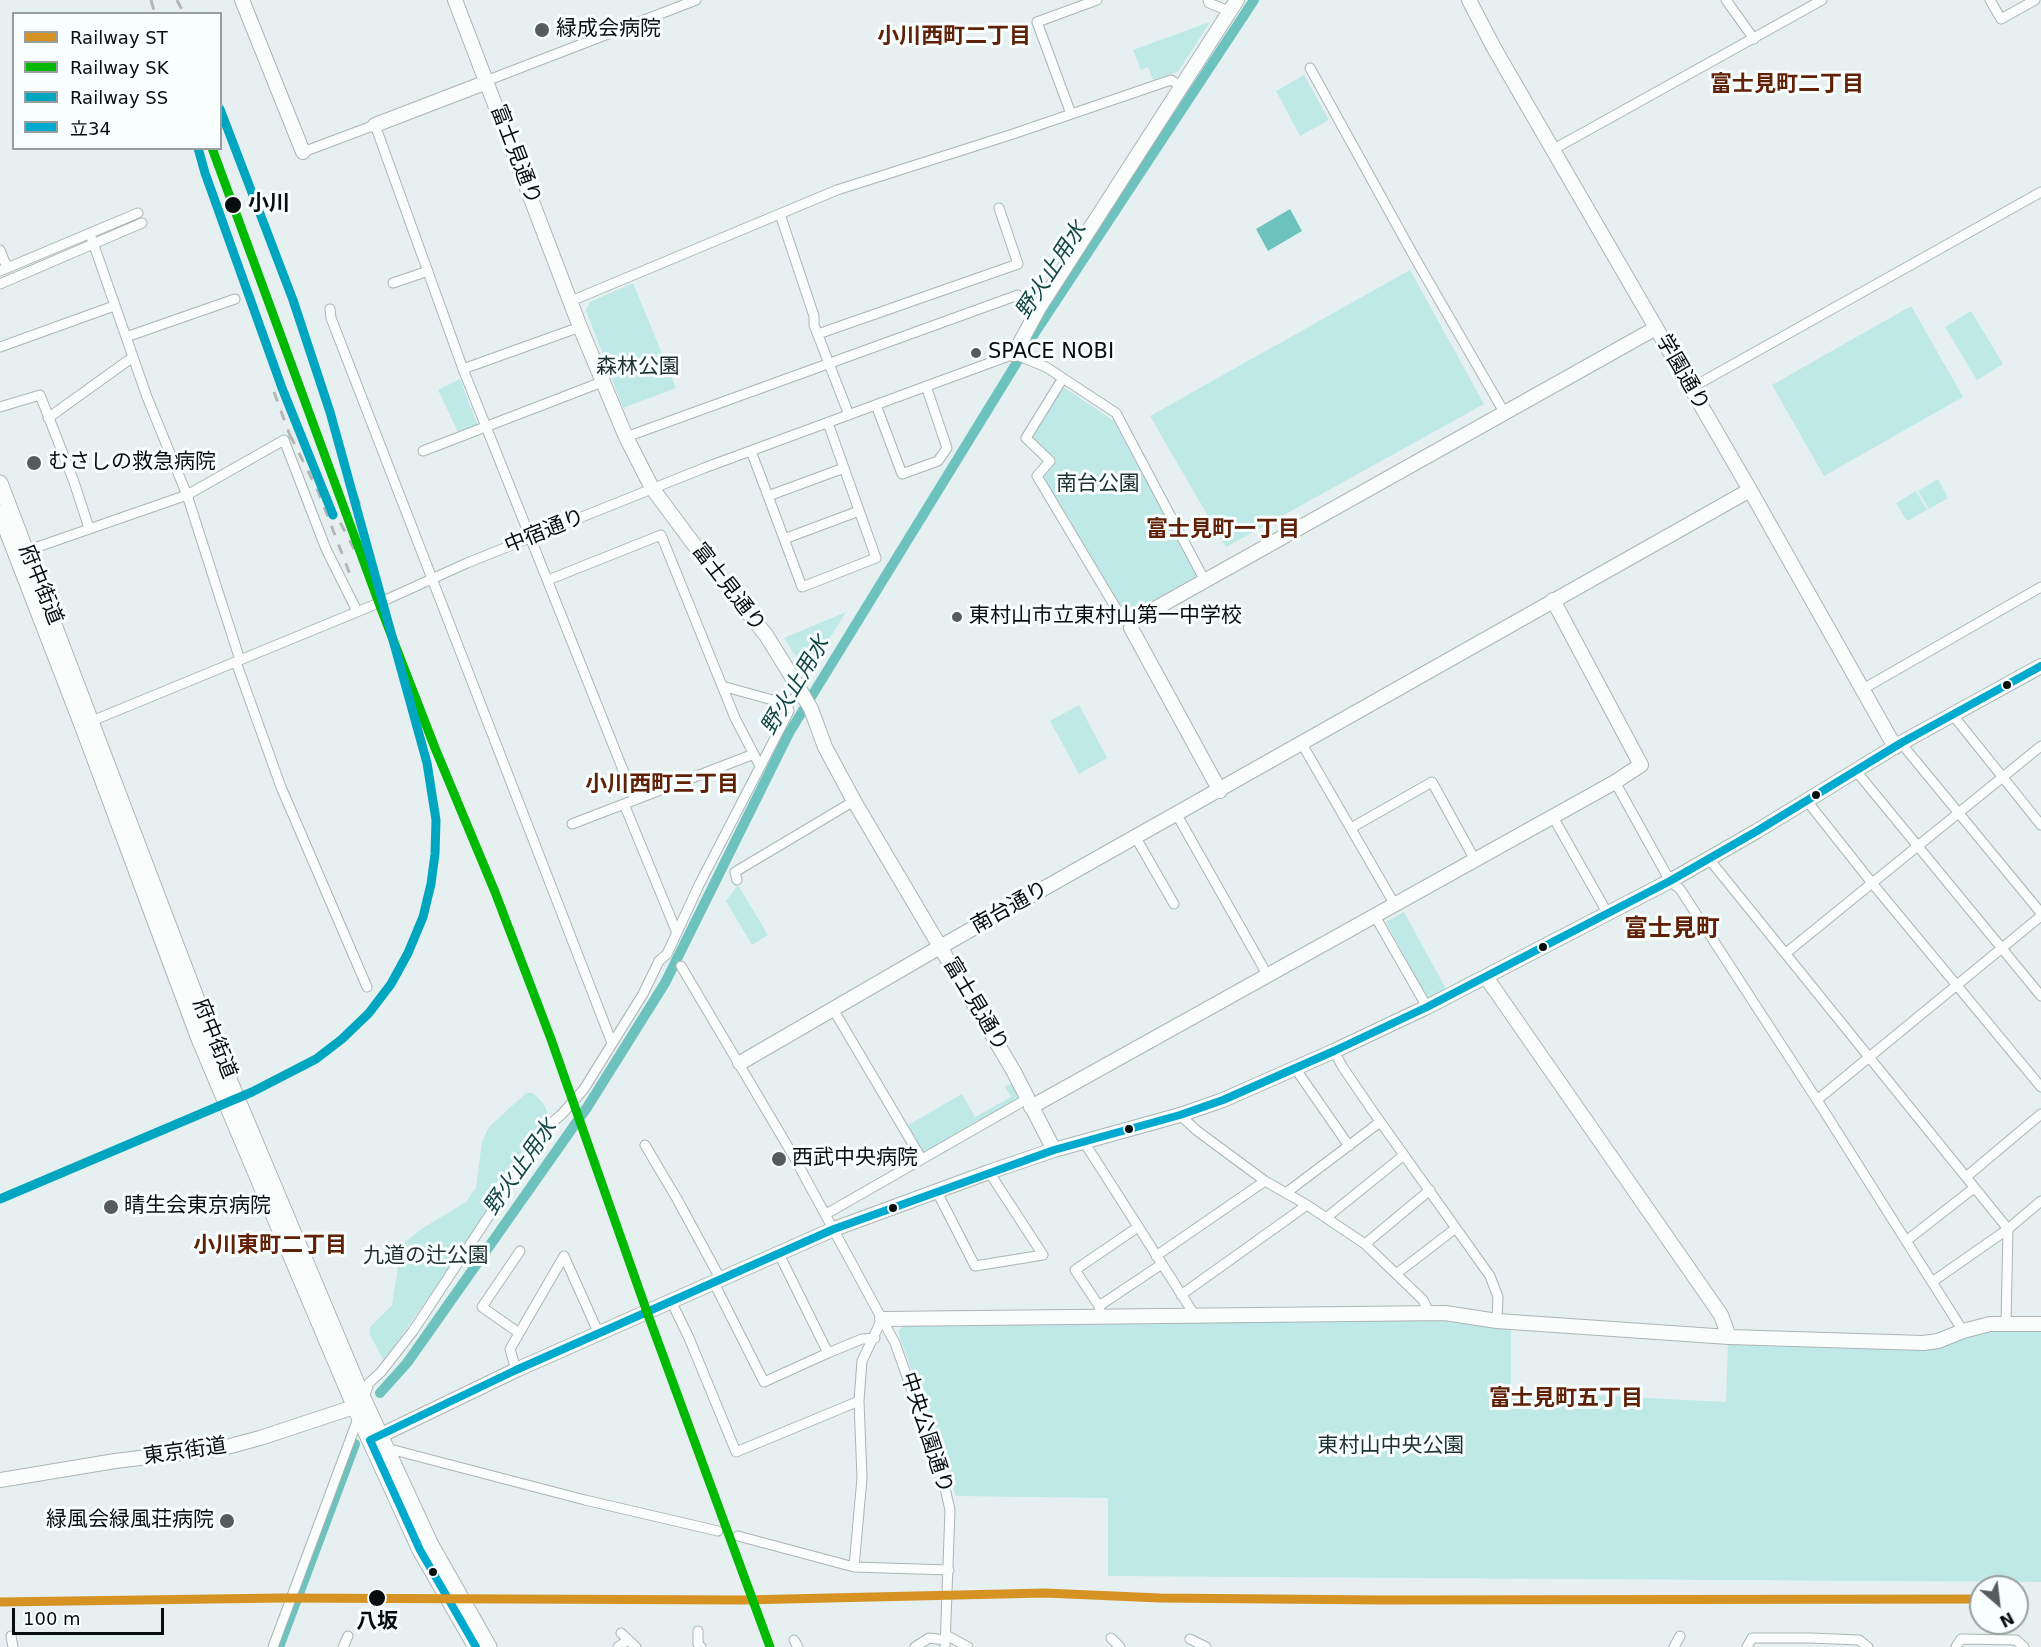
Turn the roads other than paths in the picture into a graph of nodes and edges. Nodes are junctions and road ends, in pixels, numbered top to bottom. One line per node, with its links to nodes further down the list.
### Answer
1 (242, 0): 19 (street)
2 (455, 0): 14 (street, 富士見通り)
3 (696, 0): 14 (street)
4 (1097, 0): 16 (street)
5 (1208, 0): 11 (street)
6 (1468, 0): 18 (street, 学園通り)
7 (1726, 0): 12 (street)
8 (1822, 0): 12 (street)
9 (1990, 0): 10 (street)
10 (2035, 0)
11 (1233, 5): 15 (street)
12 (1754, 39): 18 (street)
13 (1310, 68): 52 (street)
14 (487, 82): 17 (street); 33 (street, 富士見通り)
15 (1181, 86): 16 (street); 35 (street)
16 (1071, 114): 23 (street)
17 (375, 125): 19 (street); 29 (street)
18 (1554, 149): 38 (street, 学園通り)
19 (303, 152)
20 (2041, 192): 49 (street)
21 (999, 208): 39 (street)
22 (138, 213): 25 (street)
23 (780, 214): 33 (street); 39 (street)
24 (142, 223): 26 (street)
25 (90, 234): 26 (street); 28 (street)
26 (93, 244): 30 (street); 34 (street)
27 (0, 250): 28 (street)
28 (4, 270)
29 (428, 271): 31 (street); 45 (street)
30 (0, 284)
31 (393, 284)
32 (235, 299): 40 (street)
33 (571, 301): 37 (street, 富士見通り)
34 (114, 306): 40 (street); 41 (street)
35 (1039, 308): 42 (street); 44 (street)
36 (330, 309): 72 (street)
37 (580, 327): 45 (street); 47 (street, 富士見通り)
38 (1656, 328): 49 (street, 学園通り); 52 (street)
39 (818, 334): 44 (street)
40 (126, 338): 43 (street)
41 (0, 346)
42 (1020, 355): 46 (street); 48 (street, 中宿通り)
43 (133, 357): 54 (street); 64 (street)
44 (829, 364): 53 (street); 57 (street)
45 (463, 369): 56 (street)
46 (1063, 378): 74 (street); 78 (street)
47 (602, 382): 56 (street); 57 (street, 富士見通り)
48 (926, 386): 50 (street, 中宿通り); 50 (street)
49 (1691, 388): 63 (street, 学園通り)
50 (876, 405): 53 (street, 中宿通り)
51 (0, 407): 54 (street)
52 (1504, 412): 74 (street)
53 (849, 415): 55 (street, 中宿通り)
54 (48, 418): 68 (street)
55 (828, 423): 59 (street, 中宿通り); 60 (street)
56 (487, 426): 58 (street); 69 (street)
57 (626, 437): 62 (street, 富士見通り)
58 (423, 451)
59 (751, 451): 62 (street, 中宿通り); 65 (street)
60 (844, 468): 65 (street); 66 (street)
61 (0, 483): 71 (main road, 府中街道)
62 (652, 488): 69 (street, 中宿通り); 83 (street, 富士見通り)
63 (1750, 490): 76 (street, 南台通り); 82 (street, 学園通り)
64 (187, 495): 68 (street); 77 (street); 79 (street)
65 (768, 496): 70 (street)
66 (859, 511): 70 (street); 70 (street)
67 (0, 513): 71 (main road, 府中街道)
68 (89, 528): 71 (street)
69 (532, 537): 72 (street, 中宿通り); 73 (street)
70 (784, 539)
71 (25, 555): 86 (main road, 府中街道)
72 (431, 578): 77 (street, 中宿通り); 130 (street)
73 (549, 580): 81 (street); 96 (street)
74 (1205, 581): 78 (street)
75 (2041, 587): 82 (street)
76 (1553, 600): 87 (street, 南台通り); 94 (street)
77 (357, 611): 79 (street, 中宿通り)
78 (1133, 621): 95 (street)
79 (238, 661): 86 (street, 中宿通り); 126 (street)
80 (2039, 672): 85 (street)
81 (722, 686): 84 (street); 90 (street)
82 (1863, 689): 88 (street, 学園通り)
83 (802, 692): 84 (street); 97 (street, 富士見通り)
84 (787, 704): 91 (street)
85 (1952, 714): 88 (street); 93 (street)
86 (87, 723): 187 (main road, 府中街道)
87 (1302, 744): 95 (street, 南台通り); 105 (street)
88 (1898, 745): 92 (street); 100 (street)
89 (2041, 746): 93 (street)
90 (754, 754): 91 (street); 96 (street)
91 (760, 766): 118 (street)
92 (1856, 771): 98 (street); 107 (street)
93 (2002, 777): 100 (street); 104 (street)
94 (1615, 782): 102 (street); 111 (street)
95 (1220, 791): 101 (street, 南台通り)
96 (635, 800): 99 (street)
97 (855, 801): 110 (street); 119 (street, 富士見通り)
98 (1807, 801): 108 (street); 112 (street)
99 (624, 804): 103 (street); 118 (street)
100 (1959, 813): 107 (street); 116 (street)
101 (1177, 815): 106 (street, 南台通り); 123 (street)
102 (1553, 817): 109 (street); 115 (street)
103 (572, 824)
104 (2041, 825)
105 (1351, 828): 109 (street); 114 (street)
106 (1136, 838): 113 (street); 119 (street, 南台通り)
107 (1918, 846): 112 (street); 120 (street)
108 (1709, 859): 111 (street); 121 (street)
109 (1475, 860): 114 (street)
110 (737, 880)
111 (1670, 882): 115 (street); 136 (street)
112 (1872, 883): 121 (street); 125 (street)
113 (1174, 904)
114 (1395, 905): 117 (street)
115 (1608, 914): 124 (street)
116 (2041, 915): 120 (street)
117 (1375, 916): 123 (street); 128 (street)
118 (677, 933): 130 (street)
119 (940, 947): 129 (street, 南台通り); 137 (street, 富士見通り)
120 (2001, 948): 125 (street); 127 (street)
121 (1786, 953): 132 (street)
122 (681, 966): 133 (street, 中央公園通り)
123 (1268, 976): 137 (street)
124 (1486, 977): 128 (street); 182 (street)
125 (1956, 986): 132 (street); 135 (street)
126 (367, 987)
127 (2041, 996)
128 (1427, 1007): 131 (street)
129 (833, 1010): 133 (street, 南台通り); 146 (street)
130 (612, 1043): 187 (street)
131 (1334, 1051): 134 (street); 140 (street)
132 (1869, 1057): 136 (street); 148 (street)
133 (740, 1063): 156 (street, 中央公園通り)
134 (1295, 1068): 139 (street); 143 (street)
135 (2041, 1087)
136 (1817, 1100): 162 (street)
137 (1029, 1103): 144 (street, 富士見通り); 146 (street)
138 (2041, 1114): 148 (street)
139 (1180, 1115): 141 (street); 149 (street)
140 (1380, 1122): 143 (street); 145 (street)
141 (1084, 1142): 144 (street); 158 (street)
142 (645, 1145): 168 (street)
143 (1349, 1146): 153 (street)
144 (1054, 1150): 147 (street)
145 (1404, 1155): 152 (street); 157 (street)
146 (921, 1158): 156 (street)
147 (989, 1172): 151 (street); 151 (street)
148 (1966, 1177): 150 (street)
149 (1265, 1181): 153 (street); 166 (street)
150 (1974, 1188): 160 (street); 162 (street)
151 (936, 1190): 161 (street)
152 (1430, 1190): 159 (street); 163 (street)
153 (1286, 1193): 155 (street)
154 (2041, 1201): 160 (street)
155 (1307, 1205): 157 (street); 170 (street)
156 (826, 1214): 161 (street, 中央公園通り)
157 (1326, 1218): 163 (street)
158 (1138, 1227): 166 (street); 172 (street)
159 (1456, 1228): 167 (street); 176 (street)
160 (2008, 1228): 169 (street); 177 (street)
161 (834, 1229): 165 (street); 175 (street, 中央公園通り)
162 (1906, 1241): 169 (street)
163 (1365, 1244): 167 (street)
164 (520, 1251): 180 (street)
165 (779, 1254): 168 (street); 184 (street)
166 (1159, 1260): 170 (street); 172 (street)
167 (1396, 1274): 174 (street)
168 (717, 1281): 171 (street); 184 (street)
169 (1932, 1282): 179 (street)
170 (1181, 1295): 173 (street)
171 (671, 1301): 181 (street); 186 (street)
172 (1100, 1311): 173 (street); 175 (street)
173 (1194, 1314): 174 (street)
174 (1429, 1314): 176 (street)
175 (882, 1319): 183 (street); 193 (street, 中央公園通り)
176 (1497, 1321): 182 (street)
177 (2006, 1323): 178 (street); 179 (street)
178 (2041, 1324)
179 (1963, 1331): 182 (street)
180 (519, 1333): 181 (street); 185 (street)
181 (599, 1334): 185 (street)
182 (1728, 1336)
183 (874, 1338): 184 (street); 186 (street)
184 (828, 1353)
185 (516, 1370): 188 (street)
186 (859, 1401): 192 (street)
187 (359, 1407): 188 (main road, 府中街道); 189 (street, 東京街道); 205 (street)
188 (377, 1443): 190 (street); 203 (main road, 府中街道)
189 (0, 1480)
190 (718, 1532)
191 (738, 1536): 192 (street)
192 (854, 1567): 193 (street)
193 (949, 1570): 202 (street, 中央公園通り)
194 (698, 1631): 208 (street)
195 (11, 1636): 204 (street)
196 (348, 1636): 206 (street)
197 (1680, 1636): 213 (street)
198 (1111, 1638): 211 (street)
199 (1810, 1638): 214 (street); 215 (street); 216 (street)
200 (1190, 1639): 212 (street)
201 (628, 1640): 207 (street)
202 (946, 1641): 209 (street); 210 (street)
203 (479, 1645)
204 (13, 1647)
205 (273, 1647)
206 (343, 1647)
207 (618, 1647)
208 (701, 1647)
209 (915, 1647)
210 (968, 1647)
211 (1120, 1647)
212 (1206, 1647)
213 (1674, 1647)
214 (1747, 1647)
215 (1804, 1647)
216 (1868, 1647)
217 (1956, 1647): 218 (street)
218 (2024, 1647)

